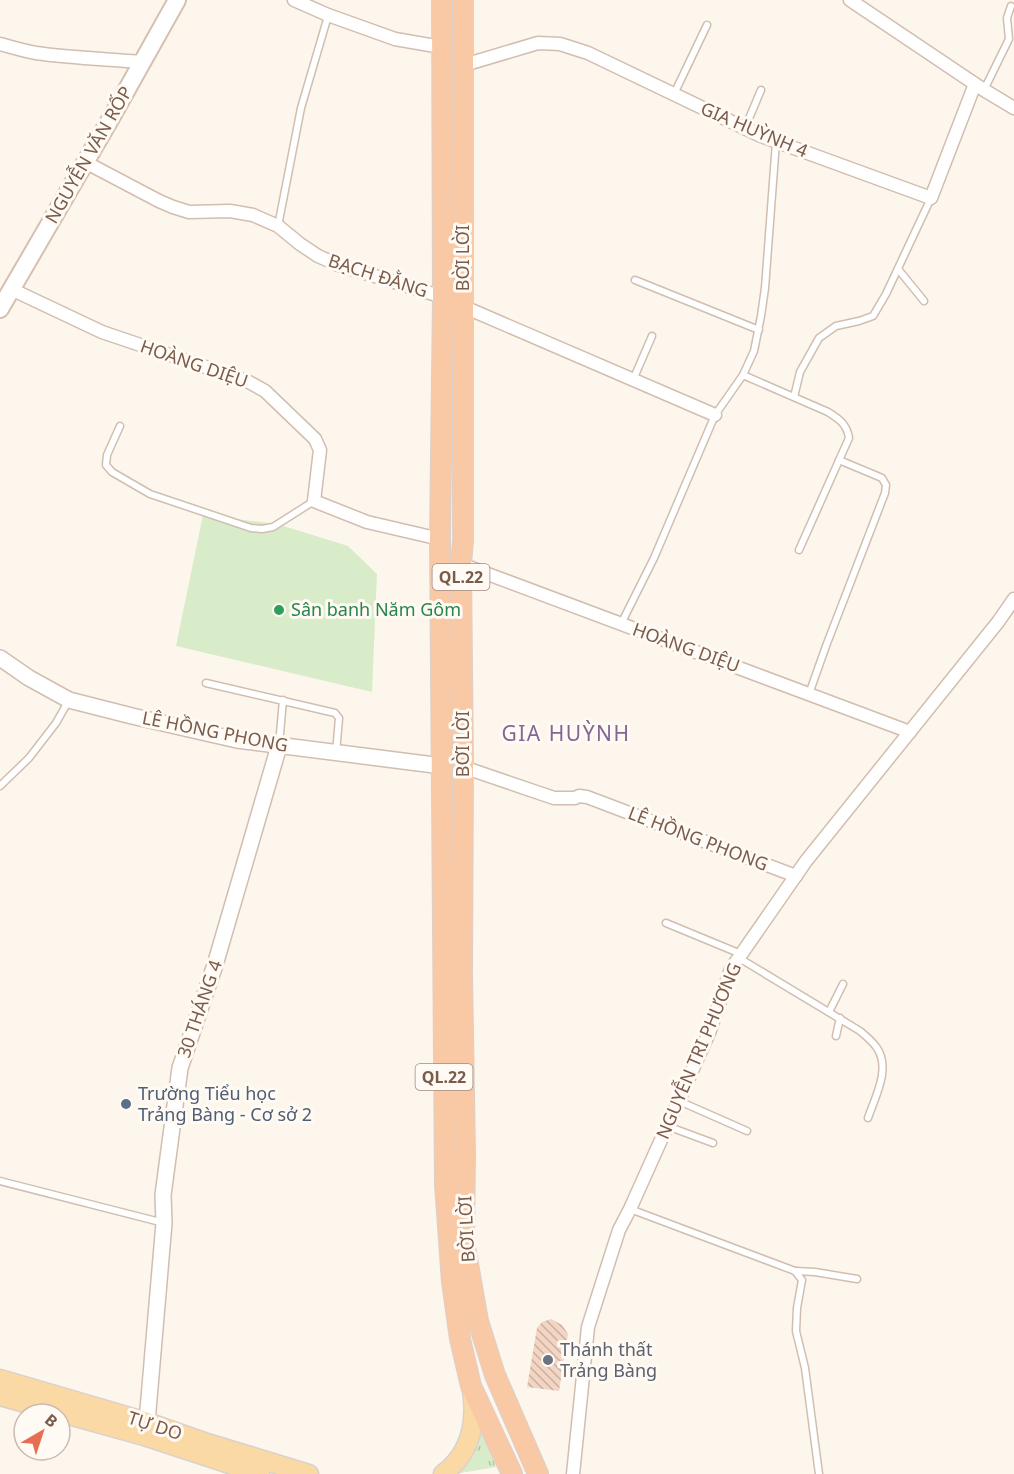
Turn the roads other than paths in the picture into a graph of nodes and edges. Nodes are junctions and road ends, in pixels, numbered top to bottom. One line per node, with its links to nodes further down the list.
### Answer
1 (177, 0): 11 (main road, NGUYỄN VĂN RỐP)
2 (294, 0): 7 (street)
3 (442, 0): 10 (highway, BỜI LỜI / QL.22)
4 (463, 0): 12 (highway, BỜI LỜI / QL.22)
5 (850, 0): 13 (street)
6 (1011, 6): 13 (lane)
7 (328, 15): 10 (street); 21 (lane)
8 (707, 25): 15 (lane)
9 (0, 44): 11 (street)
10 (441, 47): 25 (highway, BỜI LỜI / QL.22)
11 (142, 62): 19 (main road, NGUYỄN VĂN RỐP)
12 (464, 65): 15 (street, GIA HUỲNH 4); 27 (highway, BỜI LỜI / QL.22)
13 (980, 87): 16 (street); 20 (street)
14 (761, 90): 17 (lane)
15 (674, 94): 17 (street, GIA HUỲNH 4)
16 (1014, 108)
17 (745, 128): 18 (street, GIA HUỲNH 4)
18 (776, 142): 20 (street, GIA HUỲNH 4); 28 (lane)
19 (85, 162): 21 (street, BẠCH ĐẰNG); 24 (main road, NGUYỄN VĂN RỐP)
20 (931, 198): 22 (lane)
21 (278, 226): 25 (street, BẠCH ĐẰNG)
22 (898, 269): 26 (lane); 32 (lane)
23 (635, 280): 28 (lane)
24 (5, 297): 36 (street, HOÀNG DIỆU)
25 (443, 297): 37 (highway, BỜI LỜI / QL.22)
26 (924, 301)
27 (462, 306): 31 (street); 39 (highway, BỜI LỜI / QL.22)
28 (759, 330): 30 (lane)
29 (652, 336): 31 (lane)
30 (743, 375): 32 (lane); 33 (lane)
31 (633, 380): 33 (street)
32 (794, 397): 35 (lane)
33 (715, 415): 41 (lane)
34 (120, 426): 36 (lane)
35 (839, 460): 38 (lane); 44 (lane)
36 (314, 501): 37 (street)
37 (440, 539): 50 (highway, BỜI LỜI / QL.22)
38 (799, 550)
39 (461, 564): 41 (street, HOÀNG DIỆU); 51 (highway, BỜI LỜI / QL.22)
40 (1014, 599): 47 (street, NGUYỄN TRI PHƯƠNG)
41 (621, 624): 44 (street, HOÀNG DIỆU)
42 (0, 658): 45 (street, LÊ HỒNG PHONG)
43 (206, 683): 46 (lane)
44 (809, 694): 47 (street, HOÀNG DIỆU)
45 (69, 700): 48 (street, LÊ HỒNG PHONG); 52 (lane)
46 (283, 700): 48 (lane); 49 (lane)
47 (910, 732): 53 (street, NGUYỄN TRI PHƯƠNG)
48 (279, 746): 49 (street, LÊ HỒNG PHONG); 67 (street, 30 THÁNG 4)
49 (336, 753): 50 (street, LÊ HỒNG PHONG)
50 (442, 766): 51 (highway); 71 (highway, BỜI LỜI / QL.22)
51 (463, 767): 53 (street, LÊ HỒNG PHONG); 78 (highway, BỜI LỜI / QL.22)
52 (0, 786)
53 (796, 876): 55 (street, NGUYỄN TRI PHƯƠNG)
54 (666, 923): 55 (lane)
55 (740, 956): 57 (lane); 60 (street, NGUYỄN TRI PHƯƠNG)
56 (843, 984): 57 (lane)
57 (829, 1012): 58 (lane)
58 (840, 1018): 59 (lane); 61 (lane)
59 (836, 1036)
60 (679, 1101): 62 (street, NGUYỄN TRI PHƯƠNG); 63 (lane)
61 (868, 1118)
62 (668, 1126): 64 (lane); 66 (street, NGUYỄN TRI PHƯƠNG)
63 (747, 1131)
64 (713, 1143)
65 (0, 1181): 67 (lane)
66 (630, 1209): 68 (lane); 79 (street, NGUYỄN TRI PHƯƠNG)
67 (164, 1223): 73 (street, 30 THÁNG 4)
68 (795, 1271): 69 (lane); 80 (lane)
69 (856, 1279)
70 (0, 1379): 73 (main road, TỰ DO)
71 (471, 1386): 76 (main road); 77 (highway, BỜI LỜI / QL.22)
72 (0, 1396): 73 (main road)
73 (146, 1429): 74 (main road); 75 (main road, TỰ DO)
74 (260, 1474)
75 (308, 1474)
76 (443, 1474)
77 (512, 1474)
78 (538, 1474)
79 (573, 1474)
80 (819, 1474)

